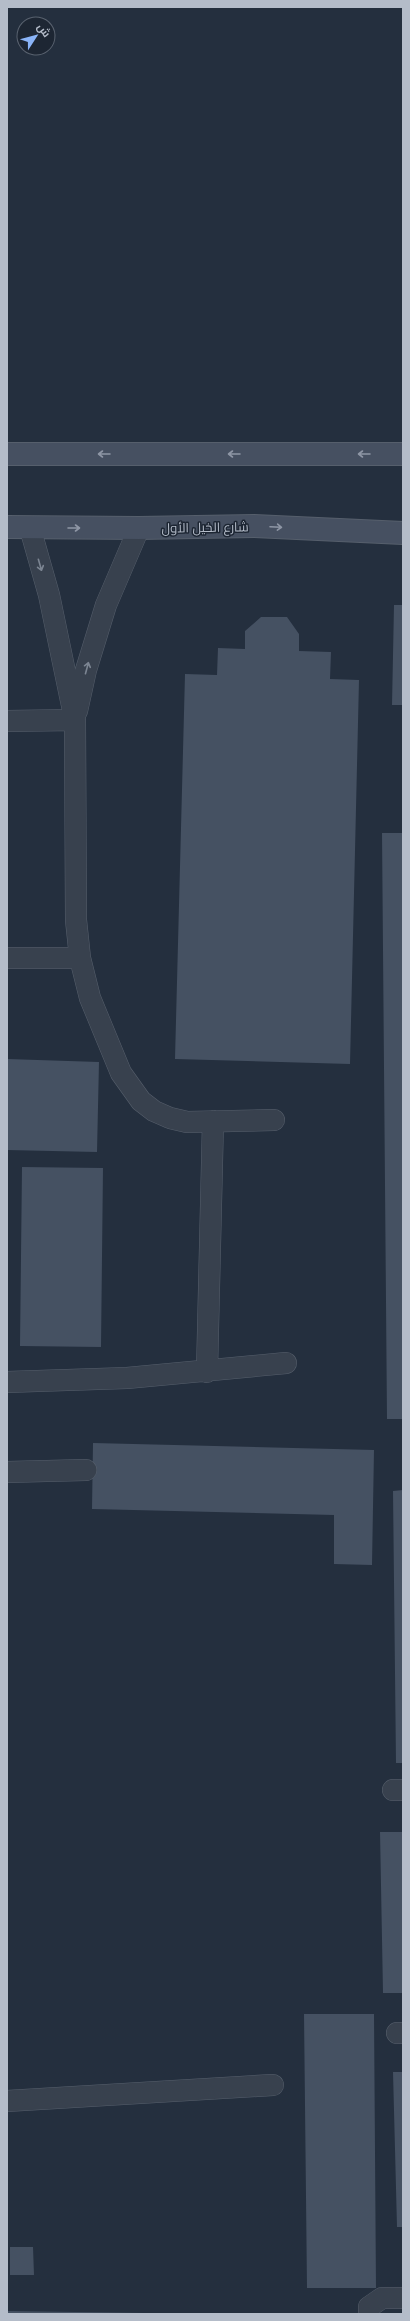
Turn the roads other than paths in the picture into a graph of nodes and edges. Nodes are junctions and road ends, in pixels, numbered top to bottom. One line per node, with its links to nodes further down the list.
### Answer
1 (7, 454): 2 (main road, one-way to 1)
2 (403, 454)
3 (7, 527): 4 (main road, شارع الخيل الأول)
4 (30, 528): 5 (main road, شارع الخيل الأول, one-way to 5); 7 (lane, one-way to 7)
5 (139, 528): 6 (main road, شارع الخيل الأول, one-way to 6); 7 (lane, one-way to 5)
6 (403, 533)
7 (75, 720): 8 (lane); 10 (lane)
8 (7, 721)
9 (7, 958): 10 (lane)
10 (80, 958): 12 (lane)
11 (274, 1120): 12 (lane)
12 (213, 1121): 14 (lane)
13 (286, 1363): 14 (lane)
14 (207, 1372): 15 (lane)
15 (7, 1382)
16 (86, 1470): 17 (lane)
17 (7, 1472)
18 (274, 2085): 19 (lane)
19 (7, 2101)
20 (403, 2298): 21 (lane)
21 (369, 2314)

